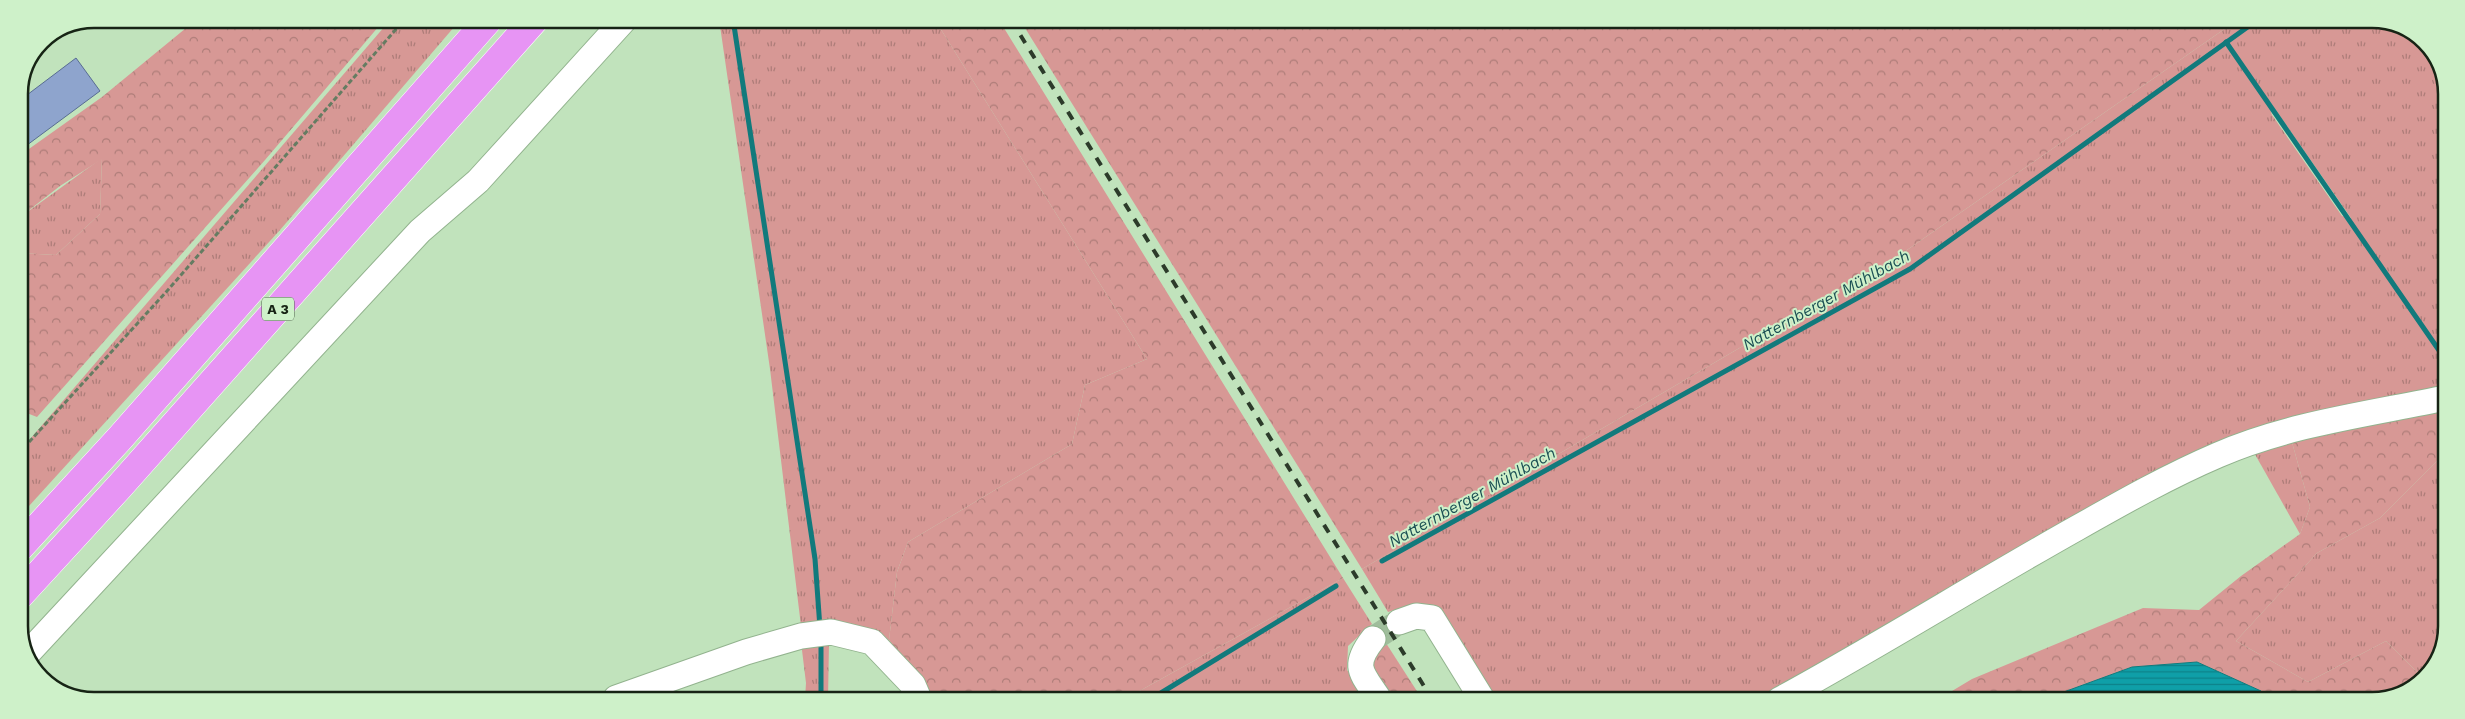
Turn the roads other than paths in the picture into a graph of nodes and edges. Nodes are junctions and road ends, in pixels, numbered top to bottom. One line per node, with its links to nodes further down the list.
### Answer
1 (481, 28): 5 (highway, A 3)
2 (527, 28): 6 (highway, A 3)
3 (617, 28): 9 (lane)
4 (2438, 400): 14 (lane)
5 (28, 538)
6 (28, 586)
7 (1399, 622): 13 (lane)
8 (1373, 639): 12 (lane)
9 (32, 649)
10 (633, 692): 11 (lane)
11 (916, 692)
12 (1374, 692)
13 (1478, 692)
14 (1793, 692)

